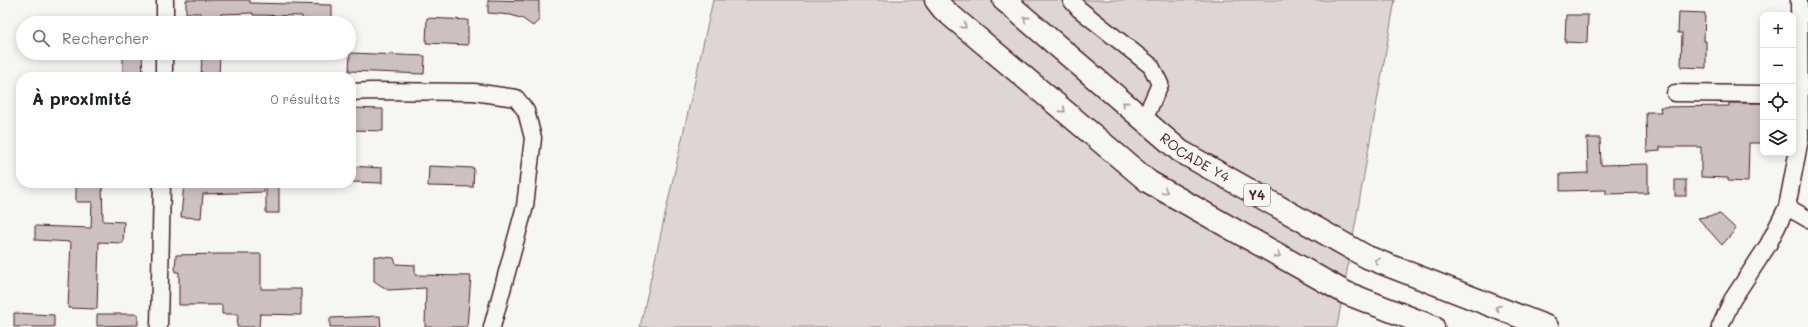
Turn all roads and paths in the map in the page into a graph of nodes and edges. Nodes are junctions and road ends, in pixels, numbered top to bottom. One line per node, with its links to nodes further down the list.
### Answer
1 (165, 0): 6 (street)
2 (936, 0): 19 (highway, one-way to 19)
3 (1004, 0): 13 (highway, ROCADE Y4 / Y4, one-way to 3)
4 (1070, 0): 13 (street)
5 (1799, 0): 12 (street)
6 (165, 16)
7 (164, 60): 8 (street)
8 (164, 72)
9 (356, 92): 18 (street)
10 (1675, 93): 11 (street)
11 (1760, 94)
12 (1800, 95): 15 (street)
13 (1144, 120): 20 (highway, ROCADE Y4 / Y4, one-way to 13)
14 (162, 188): 17 (street)
15 (1787, 207): 16 (street); 21 (street)
16 (1808, 219)
17 (159, 327)
18 (492, 327)
19 (1433, 327)
20 (1547, 327)
21 (1720, 327)

